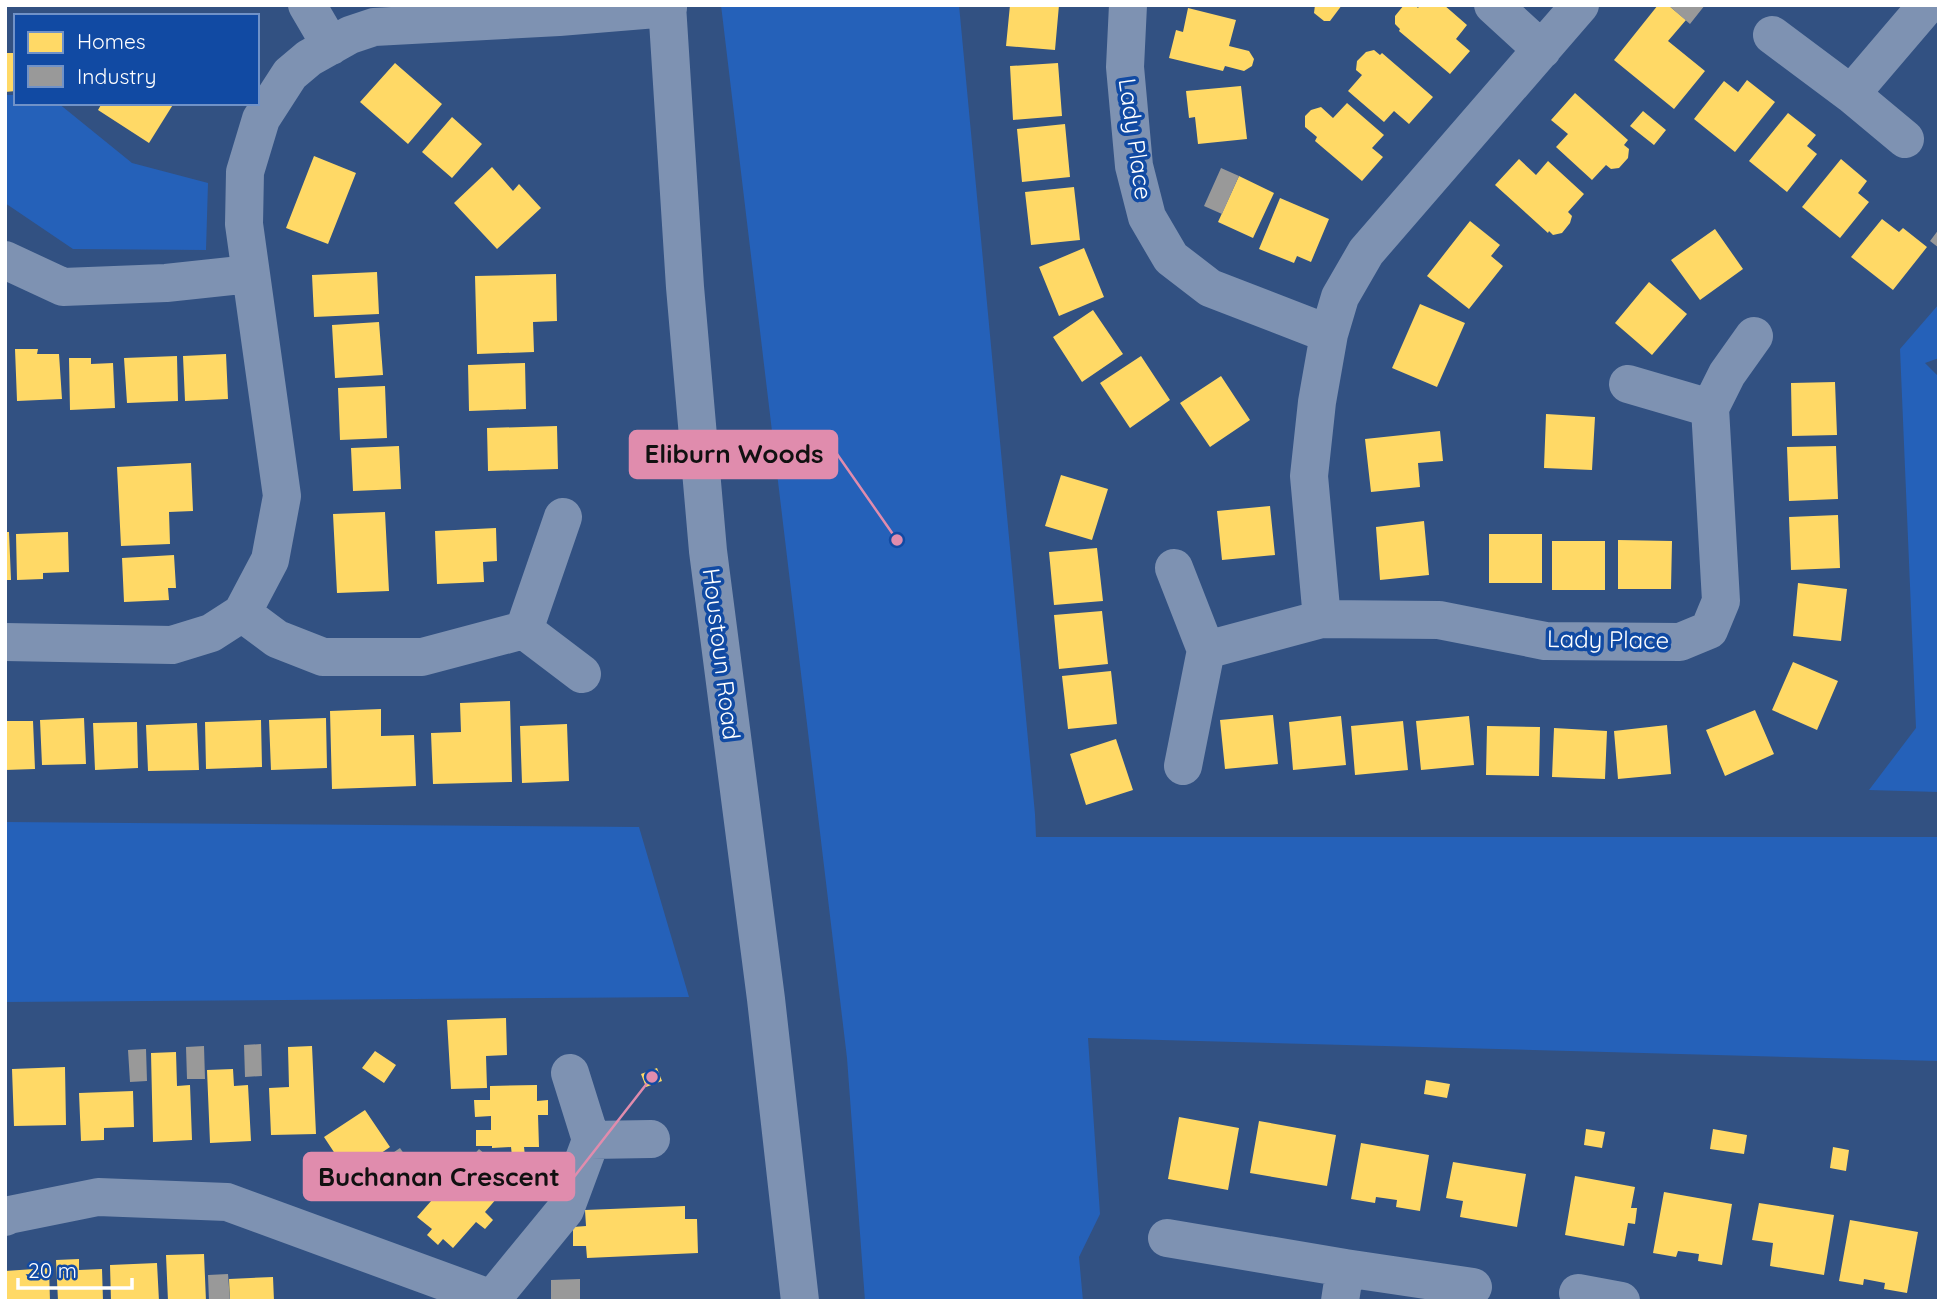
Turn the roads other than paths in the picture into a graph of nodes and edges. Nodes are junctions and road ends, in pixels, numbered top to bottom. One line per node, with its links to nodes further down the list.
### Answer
1 (307, 5): 8 (street)
2 (1128, 5): 14 (street, Lady Place)
3 (1493, 5): 9 (street)
4 (1580, 5): 9 (street)
5 (1927, 5): 10 (street)
6 (667, 7): 8 (street); 36 (street, Houstoun Road)
7 (1772, 34): 10 (street)
8 (331, 46): 13 (street)
9 (1542, 50): 14 (street)
10 (1851, 94): 11 (street)
11 (1905, 139)
12 (5, 260): 13 (street)
13 (250, 274): 20 (street)
14 (1329, 334): 21 (street)
15 (1754, 336): 17 (street, Lady Place)
16 (1628, 384): 17 (street)
17 (1710, 408): 21 (street, Lady Place)
18 (563, 517): 22 (street)
19 (1174, 568): 24 (street)
20 (242, 612): 22 (street); 23 (street)
21 (1322, 618): 24 (street, Lady Place)
22 (524, 630): 25 (street)
23 (5, 642)
24 (1206, 650): 26 (street)
25 (582, 674)
26 (1182, 766)
27 (570, 1073): 29 (street)
28 (651, 1139): 29 (street)
29 (591, 1140): 35 (street)
30 (5, 1217): 35 (street)
31 (1167, 1238): 32 (street)
32 (1343, 1284): 33 (street)
33 (1474, 1287)
34 (1578, 1293): 37 (street)
35 (492, 1300)
36 (800, 1301)
37 (1621, 1301)

